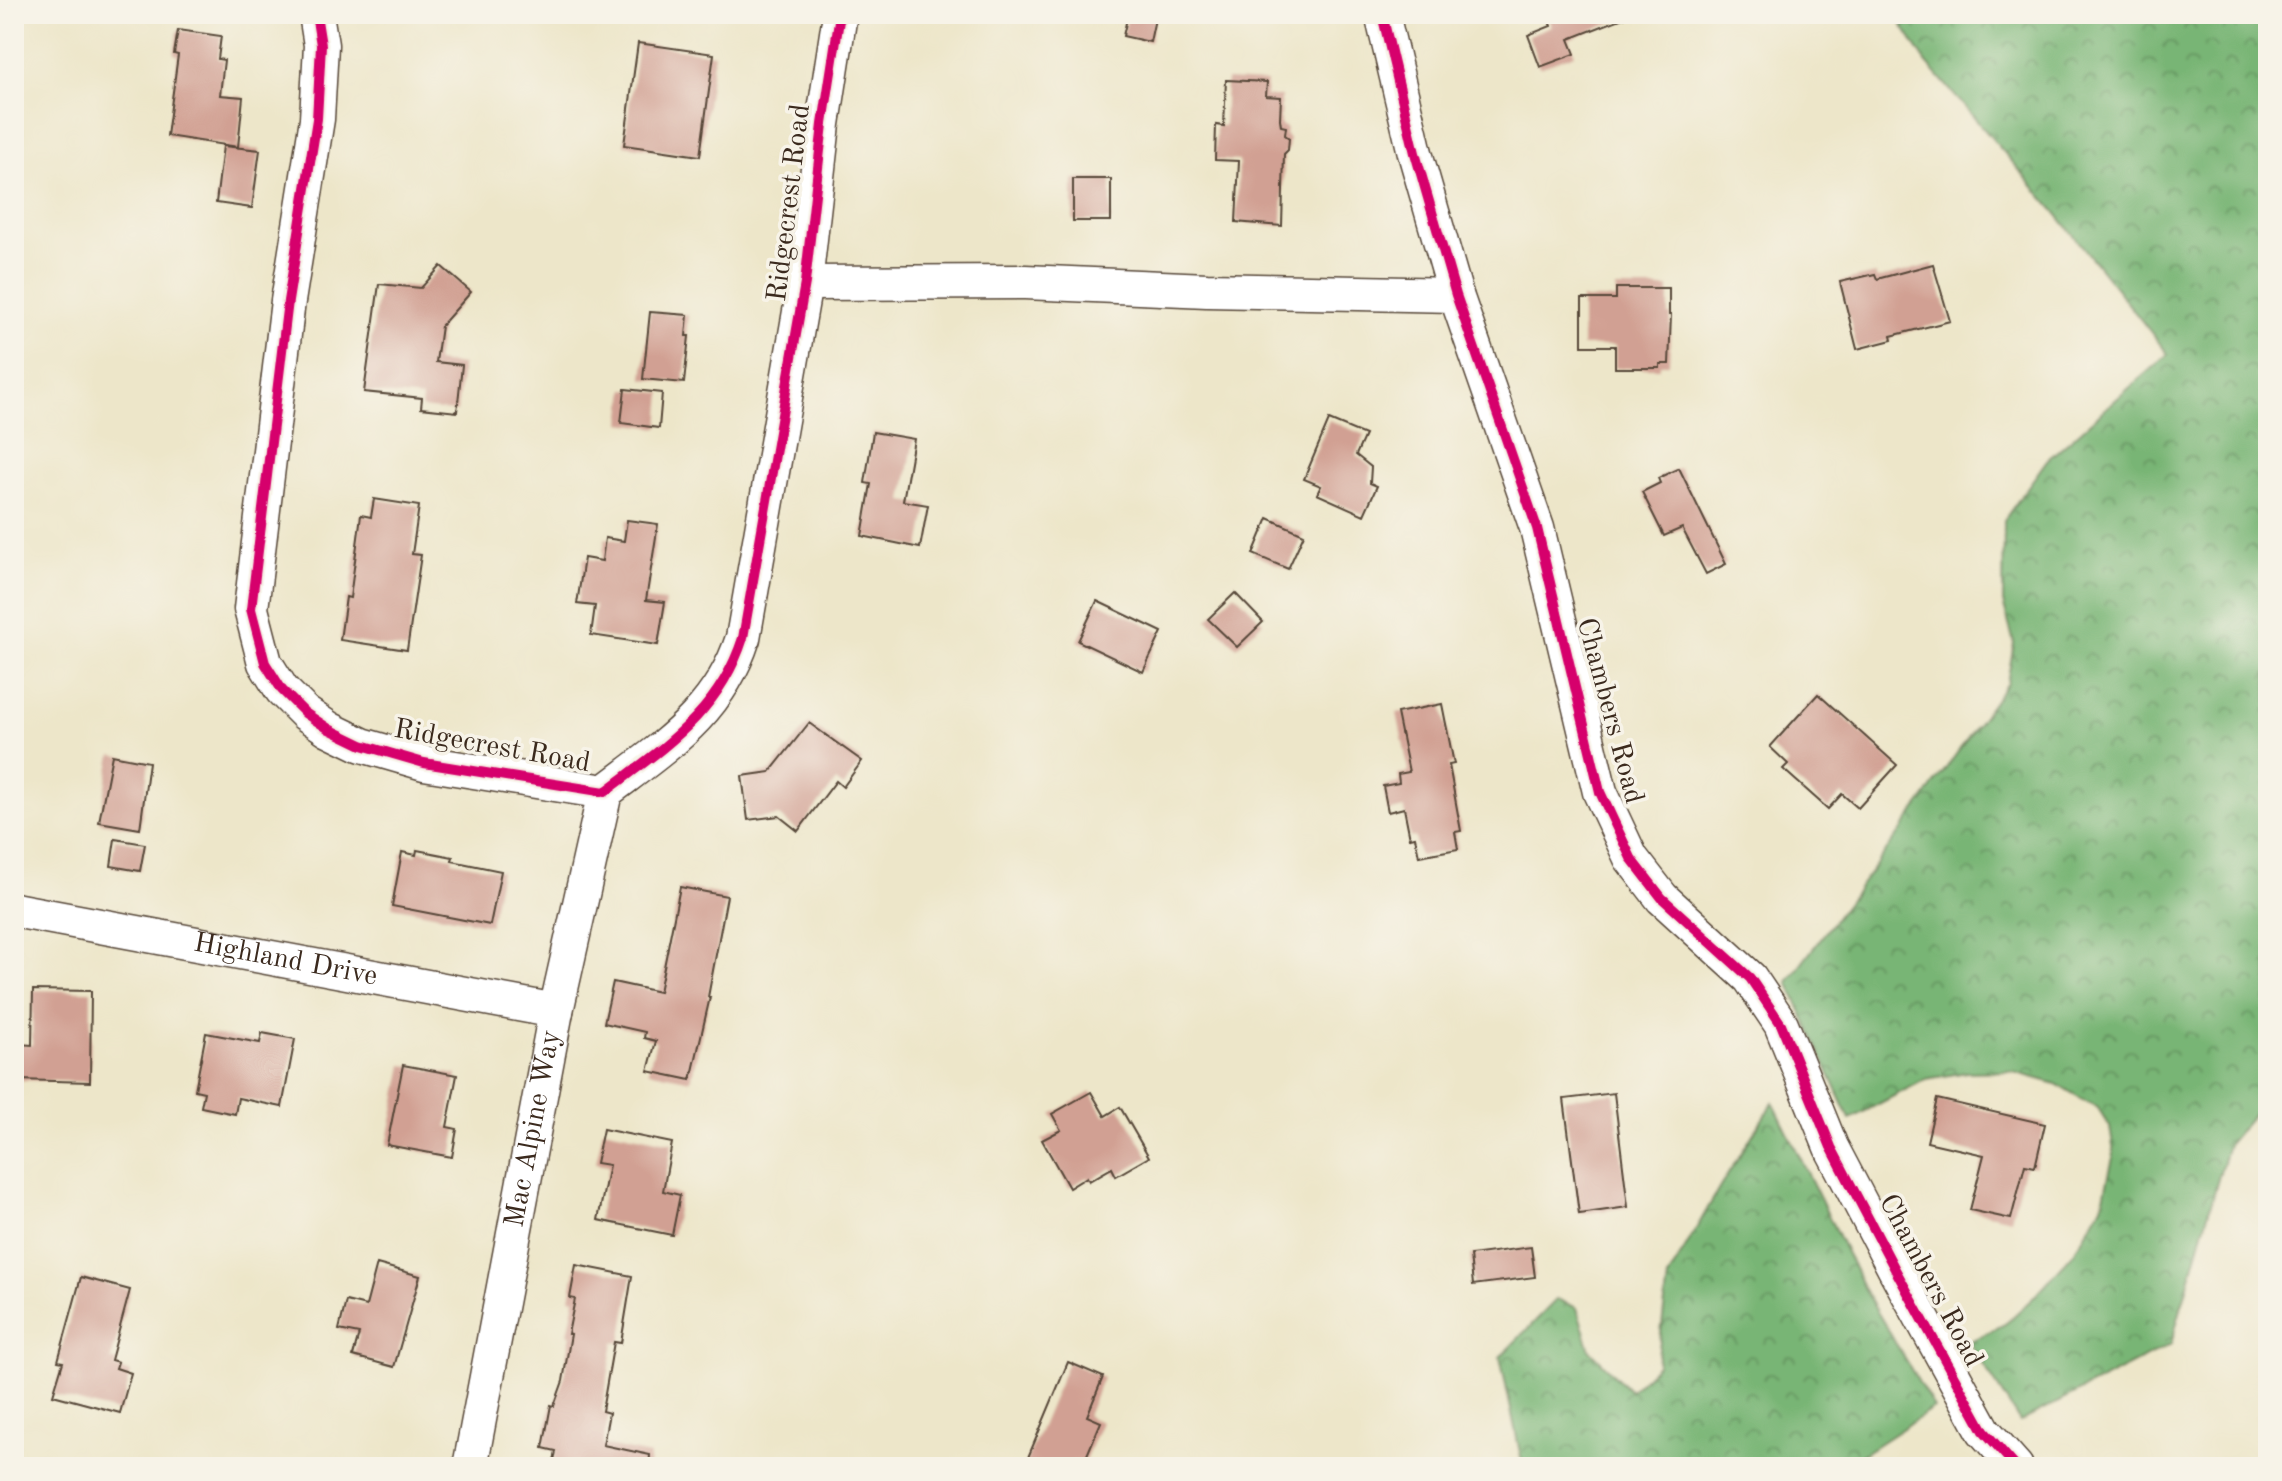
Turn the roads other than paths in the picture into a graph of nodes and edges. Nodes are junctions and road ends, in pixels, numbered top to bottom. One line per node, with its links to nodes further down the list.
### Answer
1 (316, 14): 6 (street, Ridgecrest Road)
2 (840, 14): 4 (street, Ridgecrest Road)
3 (1382, 14): 5 (street, Chambers Road)
4 (805, 283): 5 (street, Ridgecrest Road); 6 (street, Ridgecrest Road)
5 (1456, 295): 10 (street, Chambers Road)
6 (605, 792): 8 (street, Mac Alpine Way)
7 (14, 910): 8 (street, Highland Drive)
8 (556, 1011): 9 (street, Mac Alpine Way)
9 (470, 1467)
10 (2016, 1467)

